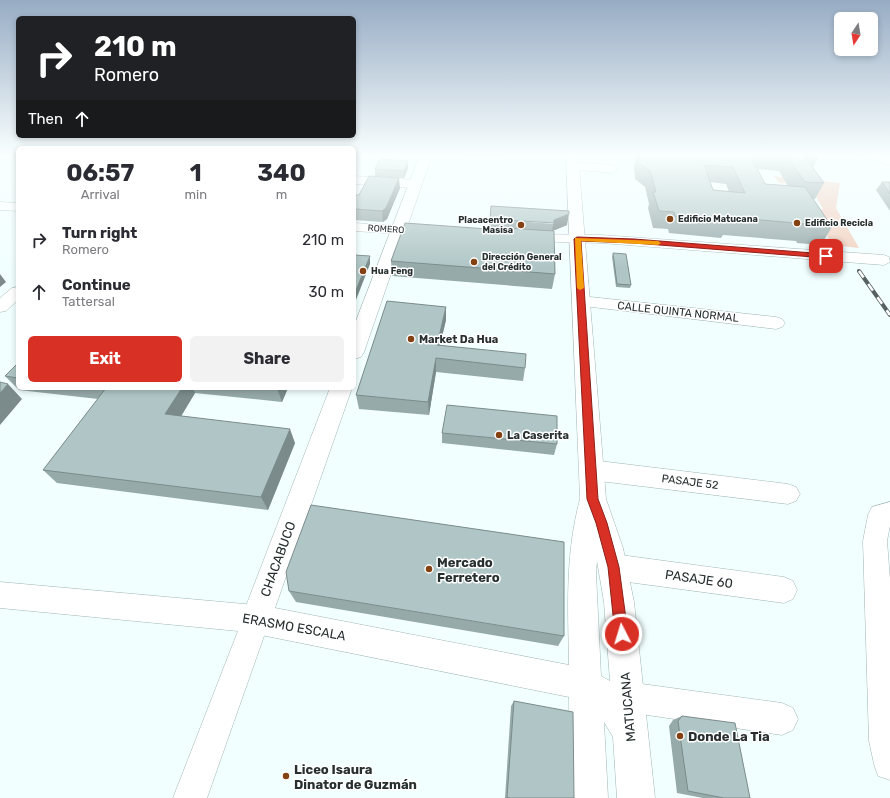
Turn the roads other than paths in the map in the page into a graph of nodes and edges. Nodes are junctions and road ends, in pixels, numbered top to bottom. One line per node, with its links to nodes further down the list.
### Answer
1 (411, 192): 6 (main road)
2 (574, 192): 9 (main road, MATUCANA)
3 (0, 206): 4 (street)
4 (16, 207)
5 (356, 227): 6 (street, ROMERO)
6 (398, 230): 7 (street, ROMERO); 15 (main road)
7 (433, 232)
8 (517, 237): 9 (street)
9 (577, 239): 10 (street); 12 (main road, MATUCANA)
10 (884, 260)
11 (16, 294): 13 (street)
12 (581, 300): 14 (street, CALLE QUINTA NORMAL); 17 (main road, MATUCANA)
13 (0, 308)
14 (776, 323)
15 (356, 346)
16 (340, 390): 24 (main road, CHACABUCO)
17 (591, 470): 18 (street, PASAJE 52); 19 (main road, MATUCANA)
18 (788, 494)
19 (592, 499): 21 (main road, MATUCANA); 25 (main road, MATUCANA)
20 (890, 513): 29 (street)
21 (613, 567): 22 (street, PASAJE 60); 26 (main road, MATUCANA)
22 (784, 590)
23 (0, 595): 24 (street, ERASMO ESCALA)
24 (256, 619): 25 (main road, ERASMO ESCALA); 30 (street, CHACABUCO)
25 (584, 684): 28 (main road); 31 (main road, MATUCANA)
26 (627, 697): 27 (street); 28 (main road, MATUCANA)
27 (782, 718)
28 (631, 734): 32 (main road, MATUCANA)
29 (890, 764)
30 (190, 798)
31 (589, 798)
32 (636, 798)

